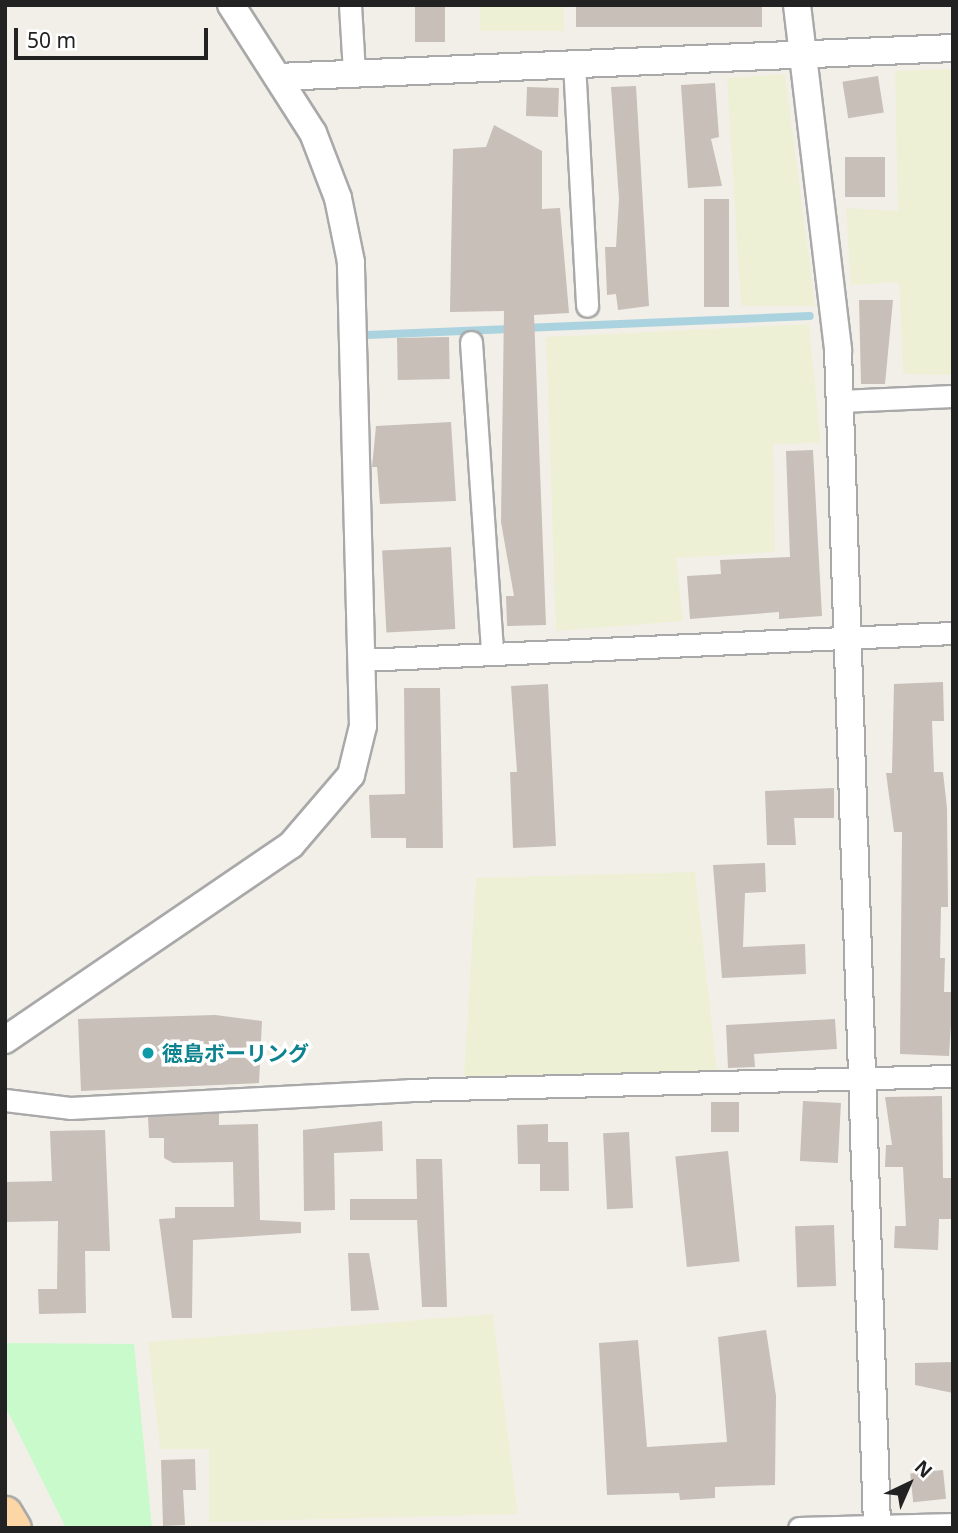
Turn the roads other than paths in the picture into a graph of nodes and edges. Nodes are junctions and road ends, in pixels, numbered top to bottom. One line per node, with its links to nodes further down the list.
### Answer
1 (231, 5): 8 (street)
2 (350, 5): 7 (street)
3 (797, 5): 5 (street)
4 (953, 48): 5 (street)
5 (798, 52): 6 (street); 12 (street)
6 (574, 62): 7 (street); 9 (street)
7 (354, 72): 8 (street)
8 (278, 77): 16 (street)
9 (587, 306)
10 (471, 342): 15 (street)
11 (953, 397): 12 (street)
12 (840, 401): 14 (street)
13 (953, 634): 14 (street)
14 (848, 638): 15 (street); 19 (street)
15 (492, 650): 16 (street)
16 (362, 660): 17 (street)
17 (5, 1040)
18 (953, 1076): 19 (street)
19 (863, 1081): 20 (street); 23 (street)
20 (5, 1100)
21 (5, 1513): 24 (main road)
22 (953, 1524): 23 (street)
23 (877, 1526): 25 (street)
24 (14, 1528)
25 (799, 1528)

